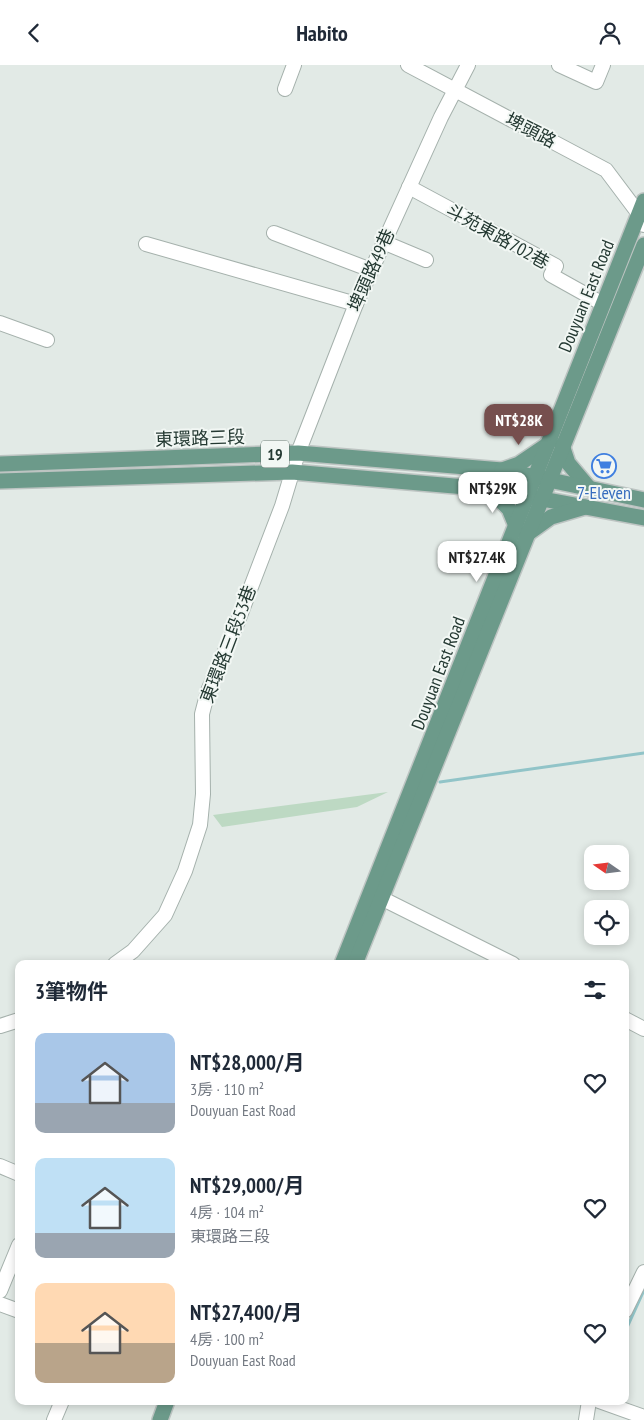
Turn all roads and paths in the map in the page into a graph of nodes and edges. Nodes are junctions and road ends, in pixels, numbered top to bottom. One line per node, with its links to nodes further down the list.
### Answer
1 (294, 65): 6 (street)
2 (408, 65): 7 (street, 埤頭路)
3 (468, 65): 7 (street, 埤頭路49巷)
4 (559, 65): 5 (street)
5 (603, 65)
6 (285, 89)
7 (455, 90): 8 (street, 埤頭路49巷); 9 (street, 埤頭路)
8 (409, 187): 11 (street, 埤頭路49巷); 17 (street, 斗苑東路702巷)
9 (642, 213): 17 (main road, Douyuan East Road)
10 (274, 233): 15 (street)
11 (383, 242): 14 (street); 15 (street, 埤頭路49巷)
12 (146, 244): 16 (street)
13 (644, 245): 20 (main road, Douyuan East Road)
14 (426, 260)
15 (371, 270): 16 (street, 埤頭路49巷)
16 (356, 304): 21 (street, 埤頭路49巷)
17 (603, 304): 20 (main road, Douyuan East Road)
18 (0, 323): 19 (street)
19 (47, 340)
20 (555, 445): 23 (main road); 25 (main road, Douyuan East Road); 28 (main road)
21 (298, 453): 22 (main road, 東環路三段 / 19); 23 (main road, 東環路三段 / 19); 24 (street, 東環路三段53巷)
22 (0, 464)
23 (502, 470): 25 (main road, 東環路三段 / 19)
24 (292, 472): 26 (main road, 東環路三段 / 19); 27 (main road, 東環路三段 / 19); 35 (street, 東環路三段53巷)
25 (542, 479): 28 (main road, 19); 29 (main road, Douyuan East Road)
26 (0, 481)
27 (489, 489): 29 (main road, 東環路三段 / 19); 33 (main road)
28 (590, 489): 30 (main road, 19)
29 (534, 496): 31 (main road, 19); 33 (main road, Douyuan East Road)
30 (644, 500)
31 (587, 507): 32 (main road, 19); 33 (main road)
32 (644, 518)
33 (521, 531): 34 (main road, Douyuan East Road); 36 (main road, Douyuan East Road)
34 (381, 899): 37 (main road, Douyuan East Road); 38 (street)
35 (121, 960)
36 (344, 960)
37 (357, 960)
38 (505, 960)
39 (15, 1021): 41 (street)
40 (629, 1021): 42 (street)
41 (0, 1026)
42 (644, 1029)
43 (0, 1166): 44 (street)
44 (15, 1172)
45 (15, 1255): 47 (street)
46 (644, 1272): 48 (street)
47 (0, 1291)
48 (629, 1303)
49 (0, 1304): 50 (street)
50 (15, 1310)
51 (60, 1405): 57 (street)
52 (166, 1405): 58 (main road)
53 (176, 1405): 59 (main road)
54 (589, 1405): 60 (street)
55 (610, 1405): 56 (street)
56 (644, 1417)
57 (54, 1420)
58 (160, 1420)
59 (170, 1420)
60 (586, 1420)

